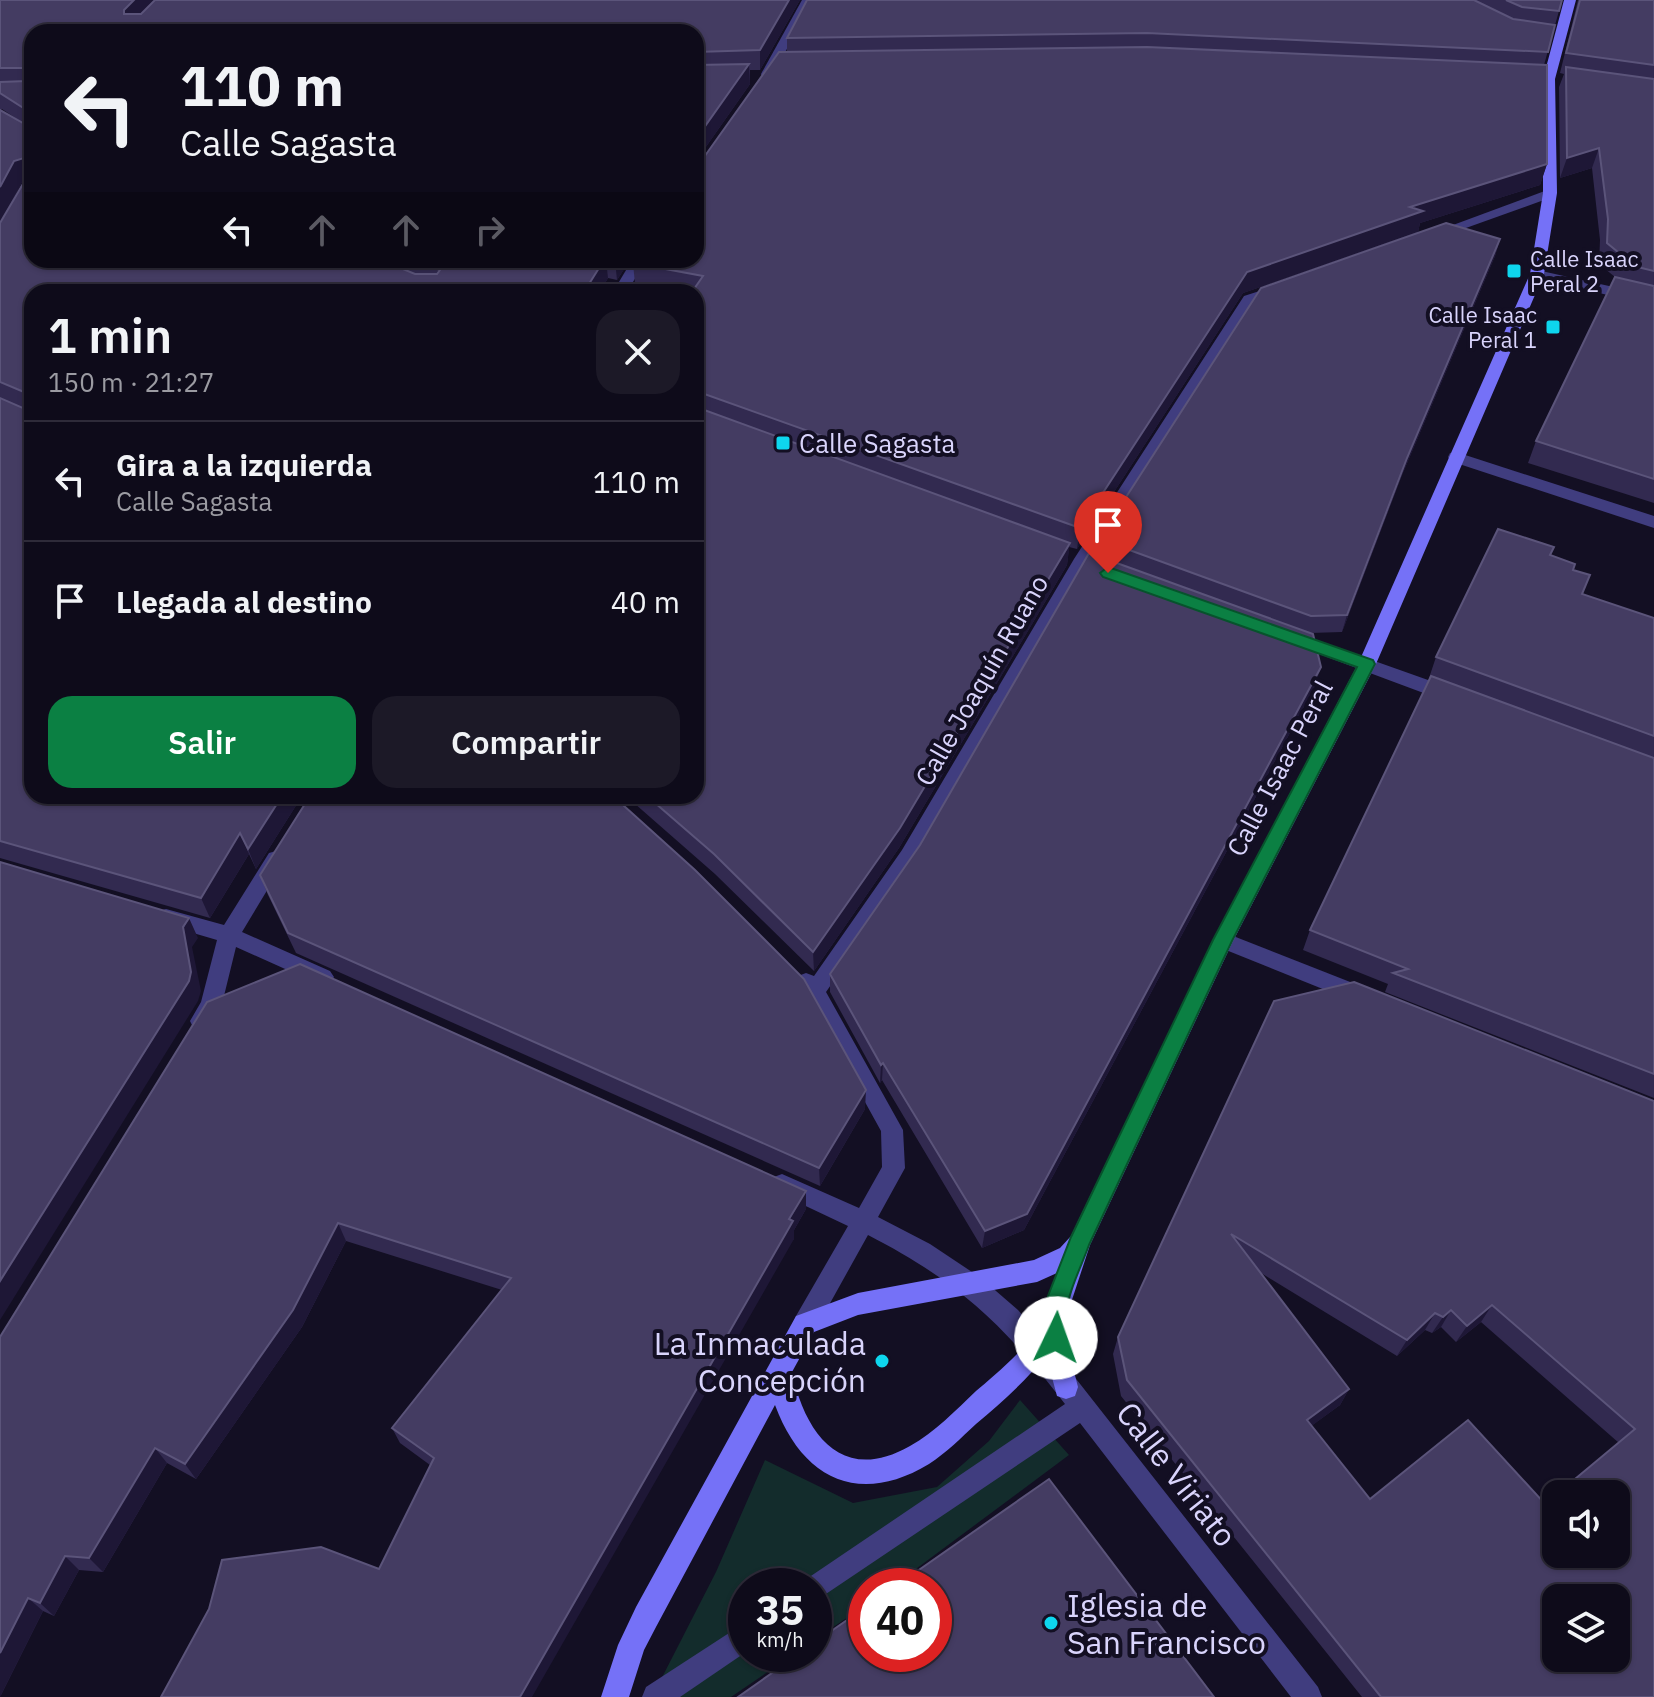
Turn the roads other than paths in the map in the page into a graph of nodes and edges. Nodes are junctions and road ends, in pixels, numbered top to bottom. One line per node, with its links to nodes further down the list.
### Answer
1 (808, 0): 6 (street)
2 (1570, 0): 4 (street, Calle Isaac Peral)
3 (1544, 37): 4 (street)
4 (1559, 39): 8 (street, Calle Isaac Peral)
5 (789, 64): 6 (street)
6 (774, 65): 7 (street)
7 (758, 81)
8 (1550, 193): 9 (street); 10 (street, Calle Isaac Peral)
9 (1412, 243)
10 (1537, 274): 12 (street); 13 (street, Calle Isaac Peral)
11 (1294, 283): 24 (street, Calle Joaquín Ruano)
12 (1654, 301)
13 (1456, 457): 14 (street); 16 (street, Calle Isaac Peral)
14 (1654, 522)
15 (1266, 628): 16 (street)
16 (1367, 664): 17 (street); 21 (street, Calle Isaac Peral)
17 (1467, 702)
18 (284, 846): 20 (street)
19 (139, 909): 20 (street)
20 (229, 935): 23 (street); 26 (street)
21 (1223, 940): 25 (street); 29 (street, Calle Isaac Peral)
22 (793, 969): 24 (street)
23 (343, 986)
24 (815, 991): 28 (street)
25 (1386, 1005)
26 (187, 1044)
27 (757, 1173): 28 (street)
28 (863, 1220): 30 (street); 32 (street)
29 (1079, 1244): 30 (street); 31 (street, Calle Isaac Peral)
30 (972, 1285): 32 (street); 33 (street)
31 (1055, 1323): 33 (street, Calle Isaac Peral); 35 (street, Calle Isaac Peral)
32 (805, 1324): 34 (street)
33 (1035, 1349): 34 (street); 35 (street, Calle Viriato)
34 (780, 1372): 38 (street)
35 (1074, 1397): 36 (street); 40 (street, Calle Viriato)
36 (832, 1576)
37 (728, 1648): 39 (street)
38 (615, 1697)
39 (656, 1697)
40 (1308, 1697)

